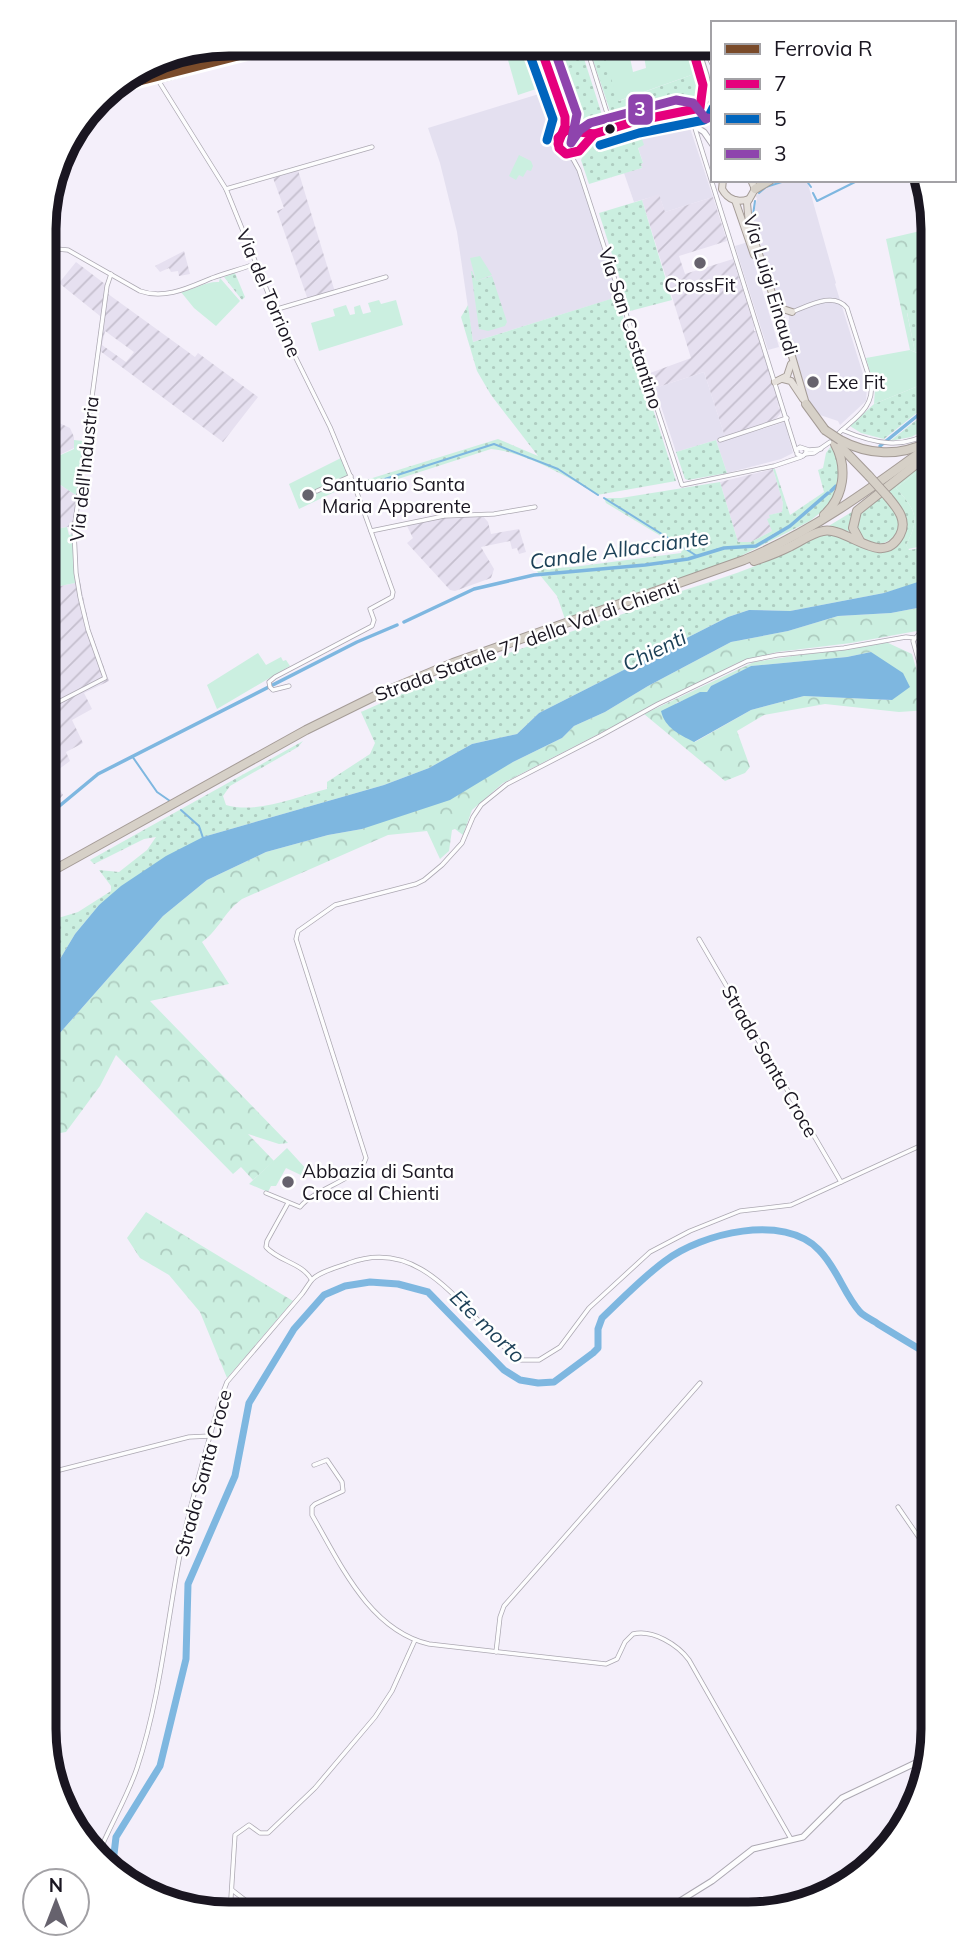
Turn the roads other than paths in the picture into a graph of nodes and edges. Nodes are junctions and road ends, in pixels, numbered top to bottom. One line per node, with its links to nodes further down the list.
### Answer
1 (544, 56): 14 (street)
2 (589, 56): 16 (street)
3 (697, 56): 12 (main road)
4 (699, 56): 8 (main road)
5 (214, 66): 9 (street)
6 (711, 66): 8 (street)
7 (154, 73): 9 (street, Via del Torrione)
8 (706, 75): 10 (main road)
9 (159, 81): 36 (street, Via del Torrione)
10 (711, 99)
11 (711, 108): 12 (main road)
12 (698, 109): 13 (street); 15 (main road)
13 (685, 111): 15 (street); 16 (street)
14 (565, 117): 17 (street); 20 (street, Via San Costantino)
15 (694, 121): 19 (main road); 26 (street)
16 (612, 129): 22 (street)
17 (573, 130): 20 (street); 21 (street)
18 (711, 130): 19 (main road)
19 (704, 131): 23 (main road)
20 (562, 133): 29 (street, Via San Costantino)
21 (580, 133): 22 (street); 24 (street)
22 (594, 134): 24 (street)
23 (711, 142)
24 (584, 143): 28 (street, Via San Costantino)
25 (711, 143): 26 (street)
26 (700, 144): 31 (street)
27 (372, 147): 36 (street)
28 (580, 152): 29 (street); 30 (street, Via San Costantino)
29 (569, 155): 30 (street, Via San Costantino)
30 (579, 170): 59 (street, Via San Costantino)
31 (711, 179)
32 (712, 182): 50 (street)
33 (722, 182): 39 (main road, Via Luigi Einaudi)
34 (752, 182): 37 (main road, Via Luigi Einaudi)
35 (767, 182): 37 (highway)
36 (226, 189): 41 (street, Via del Torrione)
37 (755, 189): 38 (main road, Via Luigi Einaudi)
38 (750, 199): 39 (main road, Via Luigi Einaudi); 44 (main road, Via Luigi Einaudi)
39 (735, 200): 48 (main road, Via Luigi Einaudi)
40 (56, 249): 42 (street)
41 (256, 264): 42 (street); 45 (street, Via del Torrione)
42 (111, 274): 72 (street, Via dell'Industria)
43 (386, 277): 45 (street)
44 (772, 298): 46 (main road); 47 (main road, Via Luigi Einaudi)
45 (274, 310): 62 (street, Via del Torrione)
46 (792, 312): 47 (main road); 53 (street)
47 (784, 329): 51 (main road, Via Luigi Einaudi)
48 (791, 364): 49 (main road); 51 (main road, Via Luigi Einaudi)
49 (783, 379): 50 (main road); 51 (main road)
50 (775, 382): 52 (street)
51 (804, 402): 56 (highway, bridge)
52 (787, 418): 55 (street); 59 (street)
53 (842, 430): 54 (street); 56 (street)
54 (921, 437)
55 (720, 440)
56 (836, 441): 57 (highway); 59 (street); 66 (highway, bridge); 67 (highway)
57 (921, 445)
58 (921, 450): 67 (highway, Strada Statale 77 della Val di Chienti)
59 (801, 452)
60 (921, 457): 67 (highway, Strada Statale 77 della Val di Chienti)
61 (921, 457): 66 (highway)
62 (351, 477): 63 (street); 65 (street, Via del Torrione)
63 (317, 491)
64 (534, 507): 65 (street)
65 (371, 531): 71 (street, Via del Torrione)
66 (862, 543): 67 (highway)
67 (753, 559): 73 (highway, Strada Statale 77 della Val di Chienti)
68 (921, 634): 69 (street)
69 (914, 638): 70 (street); 80 (street)
70 (921, 671)
71 (289, 686)
72 (56, 703)
73 (69, 865): 74 (highway, Strada Statale 77 della Val di Chienti); 75 (highway, Strada Statale 77 della Val di Chienti)
74 (56, 871)
75 (56, 874)
76 (699, 939): 78 (street, Strada Santa Croce)
77 (921, 1145): 78 (street)
78 (841, 1182): 81 (street)
79 (266, 1193): 80 (street)
80 (289, 1202): 81 (street)
81 (311, 1279): 83 (street, Strada Santa Croce)
82 (700, 1383): 89 (street)
83 (210, 1436): 85 (street); 92 (street, Strada Santa Croce)
84 (314, 1465): 88 (street)
85 (56, 1471)
86 (898, 1507): 87 (street)
87 (921, 1541)
88 (415, 1640): 89 (street); 93 (street)
89 (496, 1652): 91 (street)
90 (918, 1762): 91 (main road)
91 (791, 1840): 96 (main road)
92 (102, 1846)
93 (232, 1890): 94 (street); 95 (street)
94 (231, 1902)
95 (248, 1902)
96 (678, 1902)

